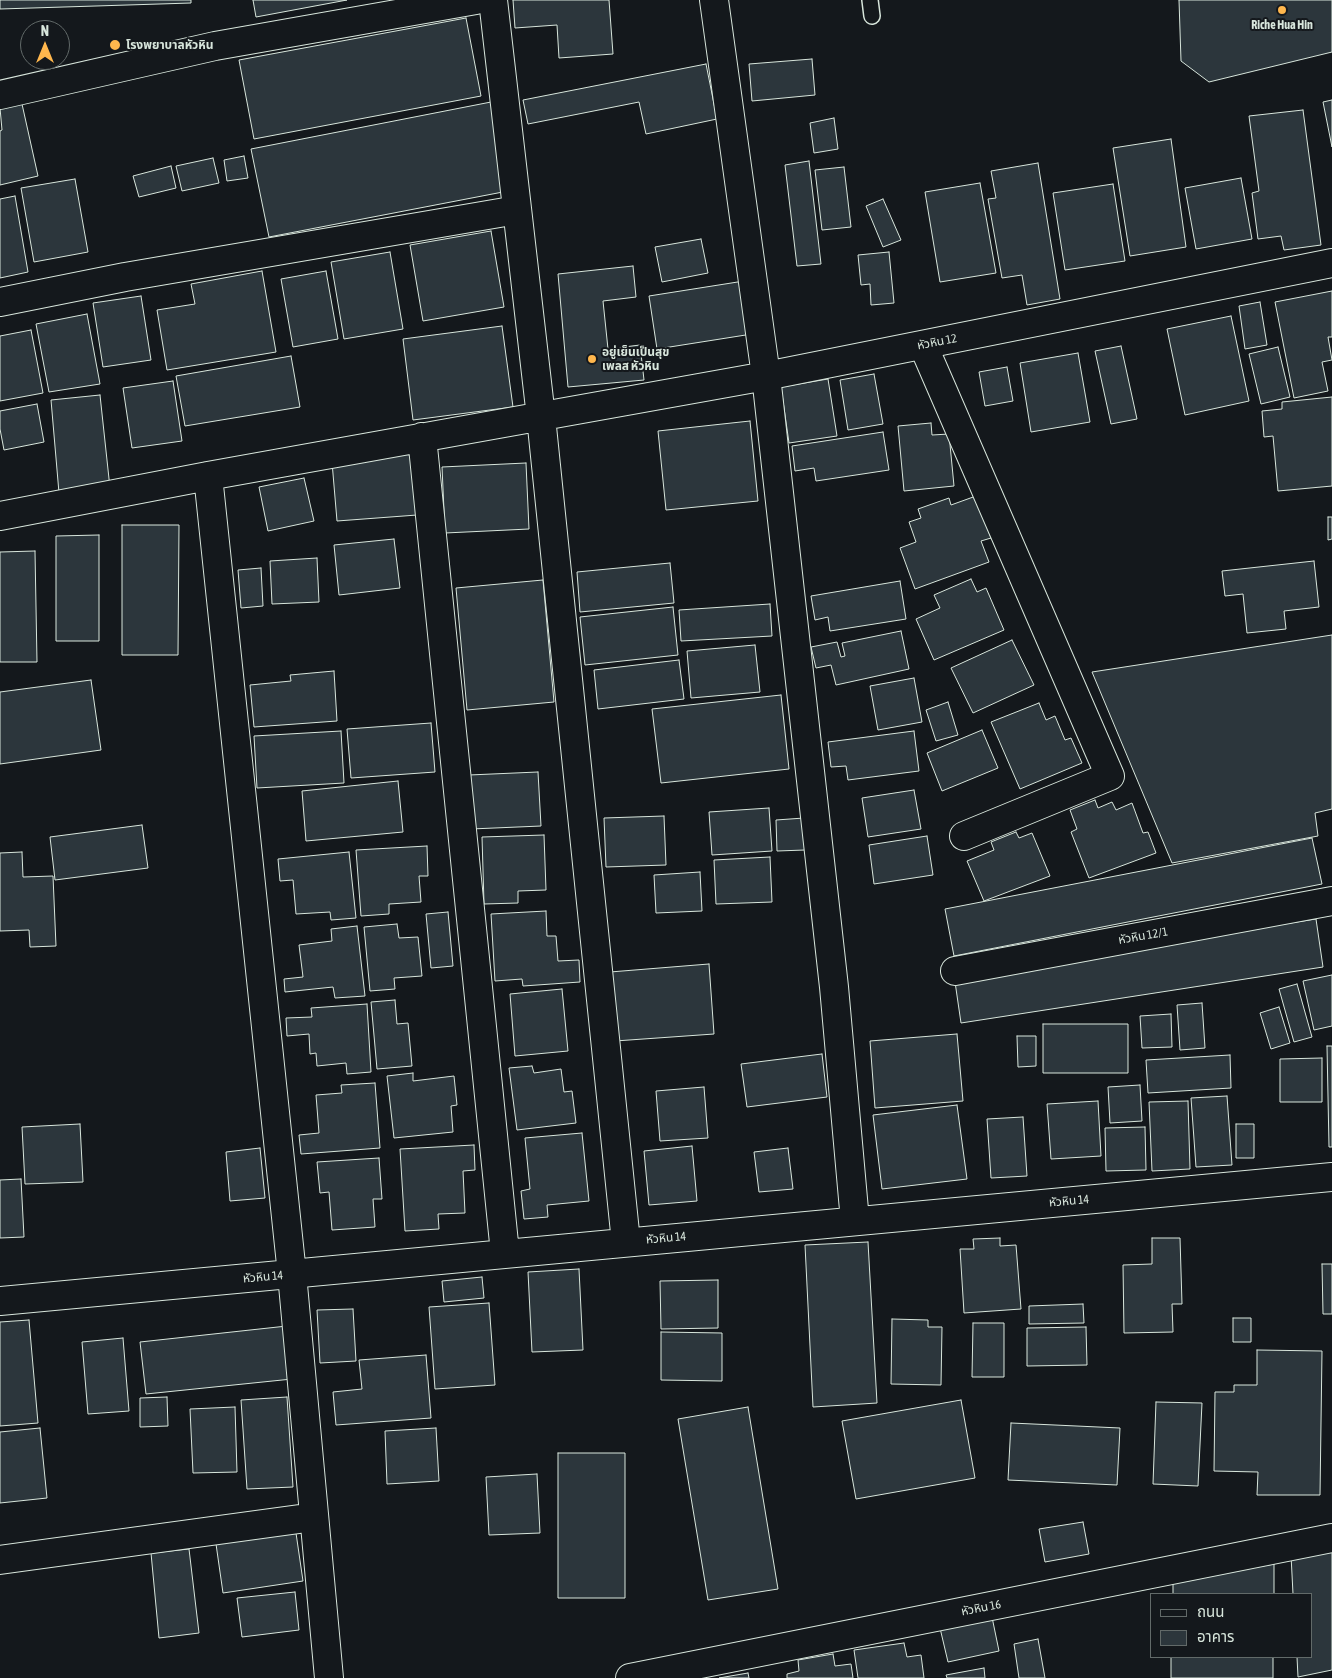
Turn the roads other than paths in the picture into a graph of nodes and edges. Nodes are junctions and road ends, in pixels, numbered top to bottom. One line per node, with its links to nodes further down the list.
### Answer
1 (476, 0): 6 (street)
2 (494, 0): 7 (street)
3 (714, 0): 11 (street)
4 (870, 0): 5 (lane)
5 (872, 16)
6 (0, 95)
7 (517, 210): 9 (street); 12 (street)
8 (1332, 263): 10 (street, หัวหิน 12)
9 (0, 302)
10 (923, 345): 11 (street, หัวหิน 12); 16 (street)
11 (766, 376): 12 (street, หัวหิน 12); 20 (street)
12 (541, 417): 13 (street, หัวหิน 12); 21 (street)
13 (422, 437): 14 (street, หัวหิน 12); 22 (street)
14 (208, 476): 15 (street, หัวหิน 12); 23 (street)
15 (0, 516)
16 (964, 836)
17 (1332, 901): 18 (street, หัวหิน 12/1)
18 (955, 971)
19 (1332, 1177): 20 (street, หัวหิน 14)
20 (855, 1220): 21 (street, หัวหิน 14)
21 (626, 1242): 22 (street, หัวหิน 14)
22 (505, 1253): 23 (street, หัวหิน 14)
23 (292, 1274): 24 (street, หัวหิน 14); 25 (street)
24 (0, 1301)
25 (314, 1516): 27 (street); 28 (street)
26 (1332, 1538): 29 (street, หัวหิน 16)
27 (0, 1560)
28 (329, 1678)
29 (630, 1678)

